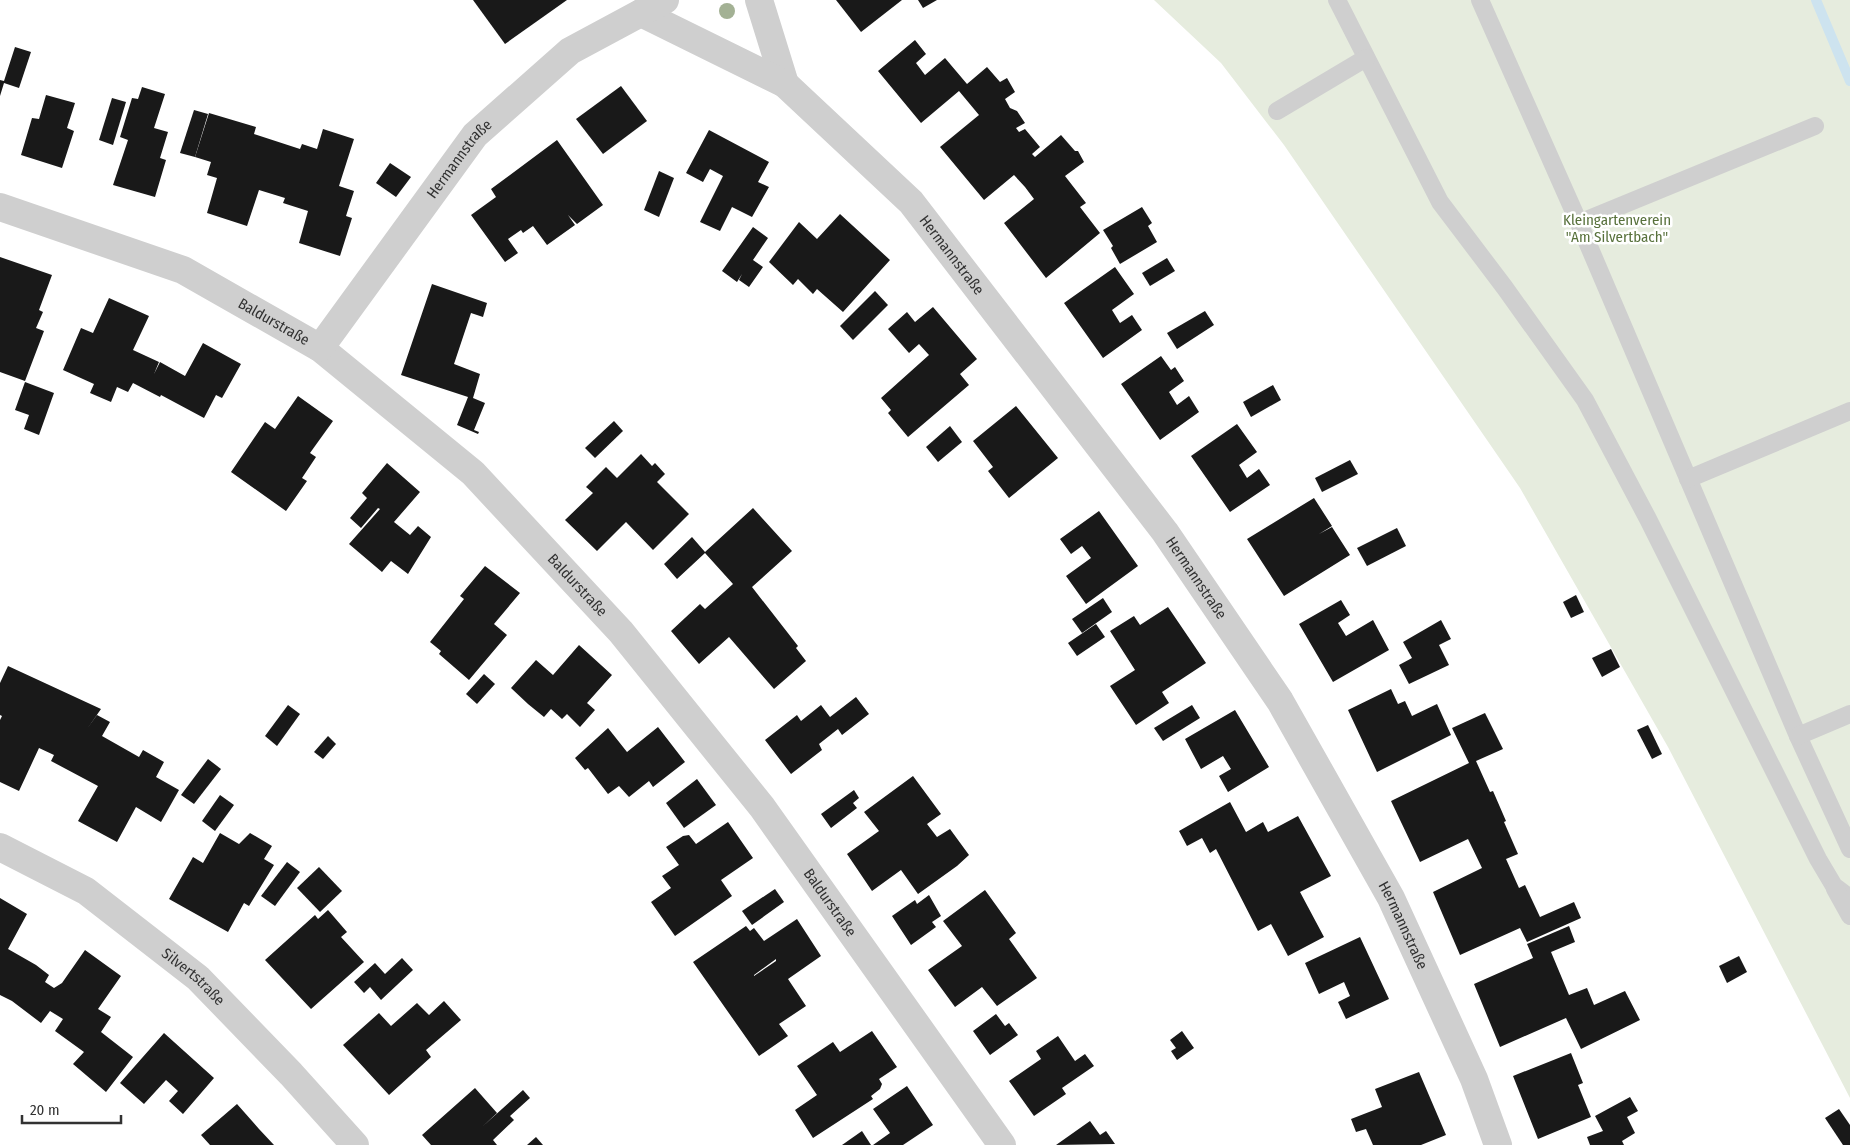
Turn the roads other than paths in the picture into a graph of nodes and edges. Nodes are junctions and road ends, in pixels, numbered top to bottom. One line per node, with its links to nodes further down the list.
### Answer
1 (665, 0): 5 (street, Hermannstraße)
2 (759, 0): 7 (street, Hermannstraße)
3 (1337, 0): 6 (lane)
4 (1480, 0): 11 (lane)
5 (641, 14): 7 (street, Hermannstraße); 12 (street, Hermannstraße)
6 (1366, 58): 8 (lane); 19 (lane)
7 (786, 84): 24 (street, Hermannstraße)
8 (1277, 111)
9 (1815, 126): 11 (lane)
10 (0, 207): 12 (street, Baldurstraße)
11 (1578, 223): 14 (lane)
12 (320, 348): 23 (street, Baldurstraße)
13 (1850, 411): 14 (lane)
14 (1688, 479): 16 (lane)
15 (1850, 714): 16 (lane)
16 (1798, 736): 18 (lane)
17 (0, 847): 22 (street, Silvertstraße)
18 (1850, 849)
19 (1834, 886): 20 (lane); 21 (lane)
20 (1850, 898)
21 (1850, 916)
22 (355, 1145)
23 (1002, 1145)
24 (1498, 1145)

